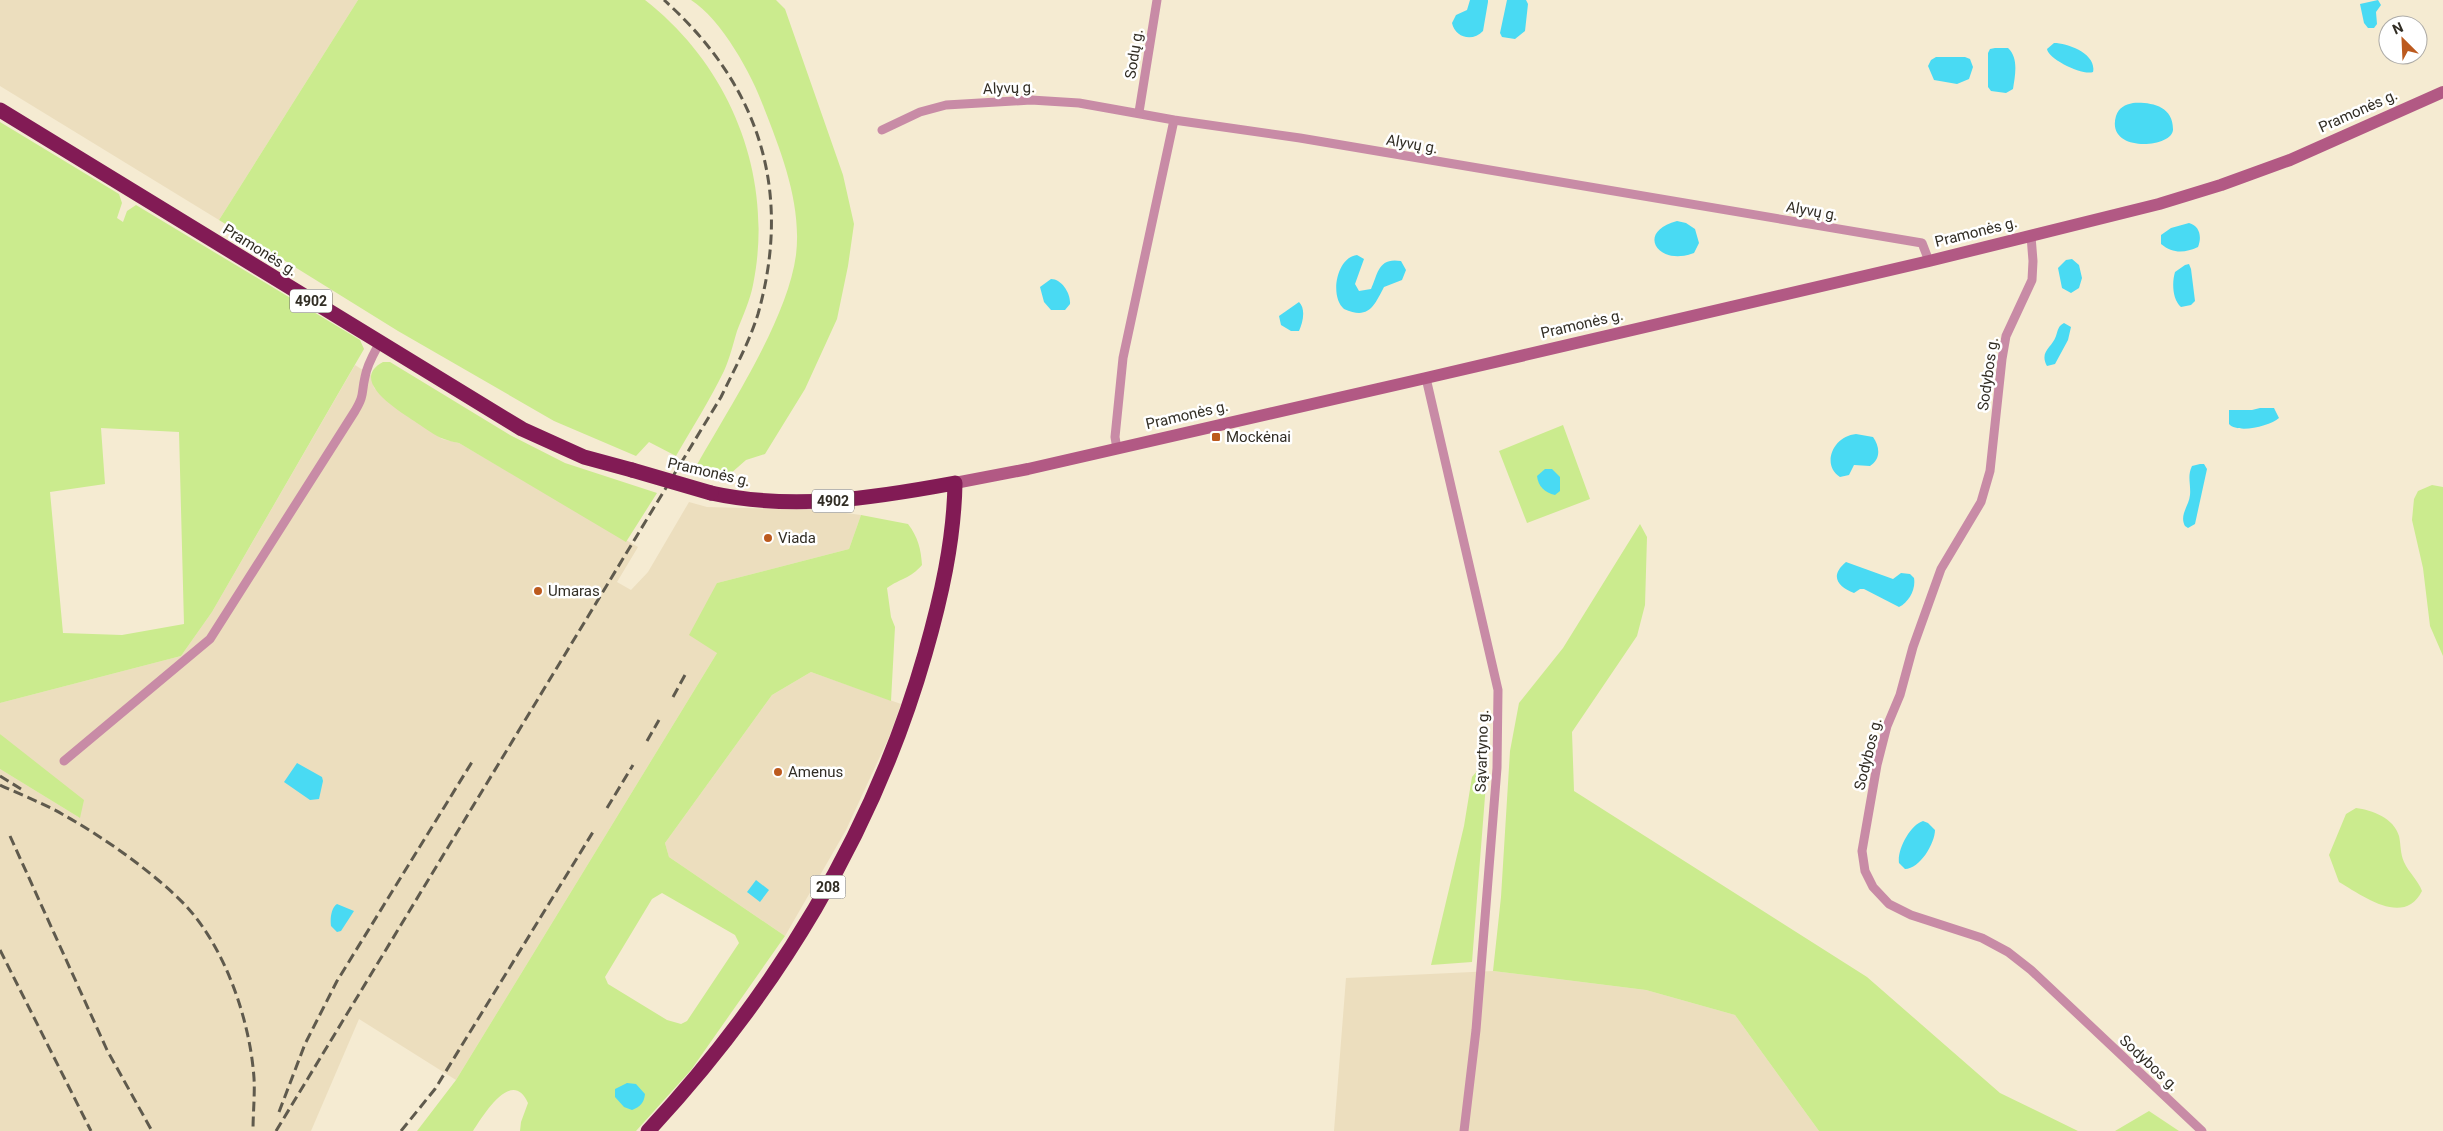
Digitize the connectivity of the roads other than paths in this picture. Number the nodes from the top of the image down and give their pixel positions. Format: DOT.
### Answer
graph roads {
  1 [pos="1157,0"];
  2 [pos="2443,92"];
  3 [pos="0,110"];
  4 [pos="1139,112"];
  5 [pos="1174,120"];
  6 [pos="882,130"];
  7 [pos="2031,236"];
  8 [pos="1929,261"];
  9 [pos="379,344"];
  10 [pos="1426,378"];
  11 [pos="1117,449"];
  12 [pos="955,483"];
  13 [pos="64,761"];
  14 [pos="648,1131"];
  15 [pos="1464,1131"];
  16 [pos="2202,1131"];
  1 -- 4 [label="street, Sodų g."];
  2 -- 7 [label="main road, Pramonės g. / 4902"];
  3 -- 9 [label="highway, Pramonės g. / 4902"];
  4 -- 5 [label="street, Alyvų g."];
  4 -- 6 [label="street, Alyvų g."];
  5 -- 8 [label="street, Alyvų g."];
  5 -- 11 [label="street"];
  7 -- 8 [label="main road, Pramonės g. / 4902"];
  7 -- 16 [label="street, Sodybos g."];
  8 -- 10 [label="main road, Pramonės g. / 4902"];
  9 -- 12 [label="highway, Pramonės g. / 4902, bridge"];
  9 -- 13 [label="street"];
  10 -- 11 [label="main road, Pramonės g. / 4902"];
  10 -- 15 [label="street, Sąvartyno g."];
  11 -- 12 [label="main road, Pramonės g. / 4902"];
  12 -- 14 [label="highway, 208"];
}
